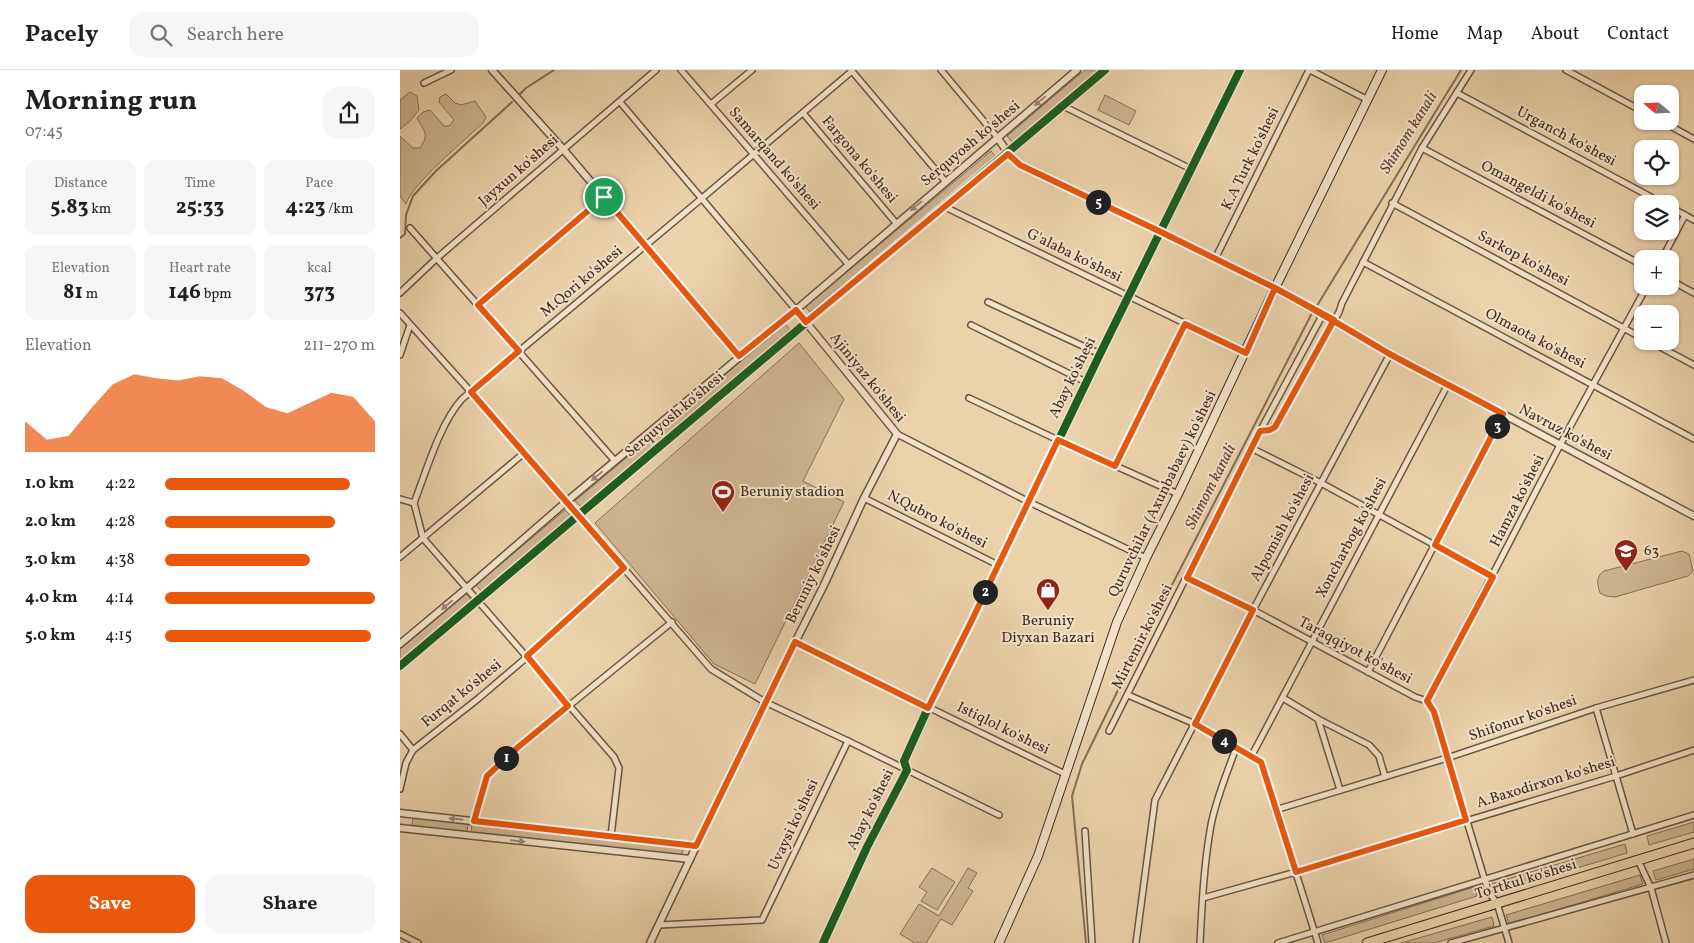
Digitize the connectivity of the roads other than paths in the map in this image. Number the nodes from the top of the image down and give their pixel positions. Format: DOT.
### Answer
graph roads {
  1 [pos="451,70"];
  2 [pos="492,70"];
  3 [pos="656,70"];
  4 [pos="681,70"];
  5 [pos="752,70"];
  6 [pos="941,70"];
  7 [pos="1077,70"];
  8 [pos="1106,70"];
  9 [pos="1240,70"];
  10 [pos="1309,70"];
  11 [pos="1382,70"];
  12 [pos="1471,70"];
  13 [pos="1566,70"];
  14 [pos="851,71"];
  15 [pos="424,83"];
  16 [pos="1457,92"];
  17 [pos="1368,100"];
  18 [pos="620,102"];
  19 [pos="711,104"];
  20 [pos="1063,106"];
  21 [pos="1634,107"];
  22 [pos="803,113"];
  23 [pos="1678,130"];
  24 [pos="997,137"];
  25 [pos="1694,139"];
  26 [pos="1422,148"];
  27 [pos="563,150"];
  28 [pos="754,154"];
  29 [pos="1008,154"];
  30 [pos="1191,169"];
  31 [pos="945,181"];
  32 [pos="1647,195"];
  33 [pos="604,197"];
  34 [pos="701,199"];
  35 [pos="1392,203"];
  36 [pos="945,207"];
  37 [pos="1679,212"];
  38 [pos="1685,215"];
  39 [pos="1694,220"];
  40 [pos="896,223"];
  41 [pos="410,228"];
  42 [pos="1161,232"];
  43 [pos="645,246"];
  44 [pos="1667,250"];
  45 [pos="437,258"];
  46 [pos="1215,259"];
  47 [pos="1634,261"];
  48 [pos="1363,262"];
  49 [pos="848,264"];
  50 [pos="1679,285"];
  51 [pos="1275,288"];
  52 [pos="400,293"];
  53 [pos="1694,293"];
  54 [pos="1642,295"];
  55 [pos="1128,296"];
  56 [pos="988,302"];
  57 [pos="478,305"];
  58 [pos="796,310"];
  59 [pos="400,313"];
  60 [pos="1322,314"];
  61 [pos="1334,320"];
  62 [pos="806,322"];
  63 [pos="1185,324"];
  64 [pos="971,325"];
  65 [pos="410,326"];
  66 [pos="1624,328"];
  67 [pos="1634,334"];
  68 [pos="1666,350"];
  69 [pos="519,351"];
  70 [pos="1246,353"];
  71 [pos="1100,354"];
  72 [pos="1390,354"];
  73 [pos="400,355"];
  74 [pos="739,356"];
  75 [pos="1694,365"];
  76 [pos="1086,382"];
  77 [pos="1448,384"];
  78 [pos="1593,384"];
  79 [pos="471,392"];
  80 [pos="969,398"];
  81 [pos="1503,414"];
  82 [pos="1260,431"];
  83 [pos="897,434"];
  84 [pos="1694,439"];
  85 [pos="1058,440"];
  86 [pos="1560,445"];
  87 [pos="1251,448"];
  88 [pos="524,453"];
  89 [pos="615,461"];
  90 [pos="1115,466"];
  91 [pos="1321,483"];
  92 [pos="1178,494"];
  93 [pos="864,498"];
  94 [pos="400,499"];
  95 [pos="566,502"];
  96 [pos="1029,502"];
  97 [pos="414,503"];
  98 [pos="1378,514"];
  99 [pos="578,516"];
  100 [pos="1694,516"];
  101 [pos="423,538"];
  102 [pos="1435,545"];
  103 [pos="400,557"];
  104 [pos="1146,558"];
  105 [pos="998,565"];
  106 [pos="624,568"];
  107 [pos="1493,577"];
  108 [pos="1187,578"];
  109 [pos="467,588"];
  110 [pos="479,601"];
  111 [pos="1253,610"];
  112 [pos="672,622"];
  113 [pos="795,642"];
  114 [pos="1312,642"];
  115 [pos="400,644"];
  116 [pos="527,656"];
  117 [pos="400,666"];
  118 [pos="1368,672"];
  119 [pos="1694,680"];
  120 [pos="1128,694"];
  121 [pos="1282,698"];
  122 [pos="1427,701"];
  123 [pos="766,702"];
  124 [pos="568,706"];
  125 [pos="928,708"];
  126 [pos="1596,708"];
  127 [pos="1318,719"];
  128 [pos="1195,724"];
  129 [pos="1109,731"];
  130 [pos="400,734"];
  131 [pos="848,741"];
  132 [pos="1236,748"];
  133 [pos="414,750"];
  134 [pos="1694,750"];
  135 [pos="1251,757"];
  136 [pos="1447,758"];
  137 [pos="907,770"];
  138 [pos="1065,774"];
  139 [pos="1385,776"];
  140 [pos="1616,776"];
  141 [pos="400,789"];
  142 [pos="1340,790"];
  143 [pos="1275,810"];
  144 [pos="400,813"];
  145 [pos="999,814"];
  146 [pos="1694,816"];
  147 [pos="1466,820"];
  148 [pos="474,821"];
  149 [pos="400,828"];
  150 [pos="1085,831"];
  151 [pos="1633,834"];
  152 [pos="612,836"];
  153 [pos="1694,843"];
  154 [pos="696,846"];
  155 [pos="690,858"];
  156 [pos="1638,860"];
  157 [pos="1296,872"];
  158 [pos="1694,875"];
  159 [pos="1485,881"];
  160 [pos="1651,888"];
  161 [pos="1203,898"];
  162 [pos="1497,903"];
  163 [pos="659,925"];
  164 [pos="1504,929"];
  165 [pos="1315,932"];
  166 [pos="400,934"];
  167 [pos="418,943"];
  168 [pos="650,943"];
  169 [pos="824,943"];
  170 [pos="999,943"];
  171 [pos="1092,943"];
  172 [pos="1136,943"];
  173 [pos="1200,943"];
  174 [pos="1278,943"];
  175 [pos="1318,943"];
  176 [pos="1367,943"];
  177 [pos="1451,943"];
  178 [pos="1509,943"];
  179 [pos="1666,943"];
  1 -- 15 [label="street"];
  2 -- 27 [label="street"];
  3 -- 18 [label="street, Jayxun ko'shesi"];
  4 -- 19 [label="street, Samarqand ko'shesi"];
  5 -- 19 [label="street"];
  6 -- 24 [label="street"];
  7 -- 24 [label="street, Serquyosh ko'shesi, one-way"];
  8 -- 20 [label="street, Serquyosh ko'shesi"];
  9 -- 30 [label="street, Abay ko'shesi"];
  10 -- 17 [label="street"];
  10 -- 46 [label="street, K.A Turk ko'shesi"];
  11 -- 17 [label="main road, Quruvchilar (Axunbabaev) ko'shesi"];
  12 -- 16 [label="street"];
  13 -- 21 [label="street"];
  14 -- 22 [label="street, M.Qori ko'shesi"];
  14 -- 31 [label="street"];
  16 -- 26 [label="street"];
  16 -- 32 [label="street, Urganch ko'shesi"];
  17 -- 51 [label="main road, Quruvchilar (Axunbabaev) ko'shesi"];
  18 -- 27 [label="street, Jayxun ko'shesi"];
  18 -- 34 [label="street, Ajiniyaz ko'shesi"];
  19 -- 28 [label="street, Samarqand ko'shesi"];
  20 -- 29 [label="street, Serquyosh ko'shesi"];
  20 -- 30 [label="street"];
  22 -- 28 [label="street, M.Qori ko'shesi"];
  22 -- 40 [label="street, Fargona ko'shesi"];
  23 -- 25 [label="street"];
  24 -- 29 [label="street"];
  24 -- 31 [label="street, Serquyosh ko'shesi"];
  26 -- 35 [label="street"];
  26 -- 47 [label="street, Omangeldi ko'shesi"];
  27 -- 33 [label="street"];
  27 -- 45 [label="street, Jayxun ko'shesi"];
  28 -- 34 [label="street, M.Qori ko'shesi"];
  28 -- 49 [label="street, Samarqand ko'shesi"];
  29 -- 36 [label="street, Serquyosh ko'shesi"];
  29 -- 42 [label="street"];
  30 -- 42 [label="street, Abay ko'shesi"];
  31 -- 40 [label="street, Serquyosh ko'shesi, one-way"];
  33 -- 43 [label="street"];
  33 -- 57 [label="street"];
  34 -- 43 [label="street, M.Qori ko'shesi"];
  34 -- 58 [label="street, Ajiniyaz ko'shesi"];
  35 -- 48 [label="street"];
  35 -- 66 [label="street, Sarkop ko'shesi"];
  36 -- 55 [label="street, G'alaba ko'shesi"];
  36 -- 62 [label="street, Serquyosh ko'shesi"];
  37 -- 38 [label="street"];
  38 -- 39 [label="street"];
  38 -- 44 [label="street"];
  40 -- 49 [label="street, Serquyosh ko'shesi"];
  41 -- 45 [label="street"];
  42 -- 46 [label="street"];
  42 -- 55 [label="street, Abay ko'shesi"];
  43 -- 69 [label="street, M.Qori ko'shesi"];
  43 -- 74 [label="street"];
  45 -- 52 [label="street, Jayxun ko'shesi"];
  45 -- 57 [label="street"];
  46 -- 51 [label="street"];
  48 -- 61 [label="street"];
  48 -- 78 [label="street, Olmaota ko'shesi"];
  49 -- 58 [label="street, Serquyosh ko'shesi"];
  50 -- 53 [label="street"];
  51 -- 60 [label="street, Navruz ko'shesi"];
  51 -- 70 [label="main road, Quruvchilar (Axunbabaev) ko'shesi"];
  54 -- 66 [label="street, Hamza ko'shesi"];
  55 -- 63 [label="street, G'alaba ko'shesi"];
  55 -- 71 [label="street, Abay ko'shesi"];
  56 -- 71 [label="street"];
  57 -- 69 [label="street"];
  58 -- 62 [label="street, Ajiniyaz ko'shesi"];
  58 -- 74 [label="street, Serquyosh ko'shesi"];
  59 -- 65 [label="street"];
  60 -- 61 [label="street, Navruz ko'shesi"];
  60 -- 82 [label="street, Mirtemir ko'shesi"];
  61 -- 72 [label="street, Navruz ko'shesi"];
  61 -- 82 [label="street"];
  62 -- 83 [label="street, Ajiniyaz ko'shesi"];
  62 -- 99 [label="street, Serquyosh ko'shesi"];
  63 -- 70 [label="street, G'alaba ko'shesi"];
  63 -- 90 [label="street"];
  64 -- 76 [label="street"];
  65 -- 73 [label="street"];
  65 -- 79 [label="street"];
  66 -- 67 [label="street, Sarkop ko'shesi"];
  66 -- 78 [label="street, Hamza ko'shesi"];
  68 -- 75 [label="street"];
  69 -- 79 [label="street, M.Qori ko'shesi"];
  69 -- 89 [label="street"];
  70 -- 92 [label="main road, Quruvchilar (Axunbabaev) ko'shesi"];
  71 -- 76 [label="street, Abay ko'shesi"];
  72 -- 77 [label="street, Navruz ko'shesi"];
  72 -- 91 [label="street, Alpomish ko'shesi"];
  74 -- 89 [label="street, Serquyosh ko'shesi"];
  76 -- 85 [label="street, Abay ko'shesi"];
  77 -- 81 [label="street, Navruz ko'shesi"];
  77 -- 98 [label="street, Xoncharbog ko'shesi"];
  78 -- 84 [label="street, Olmaota ko'shesi"];
  78 -- 86 [label="street, Hamza ko'shesi"];
  79 -- 88 [label="street"];
  79 -- 97 [label="street, M.Qori ko'shesi"];
  80 -- 85 [label="street"];
  81 -- 86 [label="street, Navruz ko'shesi"];
  81 -- 102 [label="street"];
  82 -- 87 [label="street, Mirtemir ko'shesi"];
  83 -- 93 [label="street, Beruniy ko'shesi"];
  83 -- 96 [label="street, Ajiniyaz ko'shesi"];
  85 -- 90 [label="street"];
  85 -- 96 [label="street, Abay ko'shesi"];
  86 -- 100 [label="street, Navruz ko'shesi"];
  86 -- 107 [label="street, Hamza ko'shesi"];
  87 -- 91 [label="street"];
  87 -- 108 [label="street, Mirtemir ko'shesi"];
  88 -- 95 [label="street"];
  88 -- 101 [label="street"];
  89 -- 95 [label="street, Serquyosh ko'shesi, one-way"];
  90 -- 92 [label="street"];
  91 -- 98 [label="street"];
  91 -- 111 [label="street, Alpomish ko'shesi"];
  92 -- 104 [label="main road, Quruvchilar (Axunbabaev) ko'shesi"];
  93 -- 105 [label="street, N.Qubro ko'shesi"];
  93 -- 113 [label="street, Beruniy ko'shesi"];
  94 -- 97 [label="street"];
  95 -- 99 [label="street"];
  95 -- 109 [label="street, Serquyosh ko'shesi"];
  96 -- 104 [label="street, Ajiniyaz ko'shesi"];
  96 -- 105 [label="street, Abay ko'shesi"];
  97 -- 101 [label="street"];
  98 -- 102 [label="street"];
  98 -- 114 [label="street, Xoncharbog ko'shesi"];
  99 -- 106 [label="street"];
  99 -- 110 [label="street, Serquyosh ko'shesi"];
  101 -- 103 [label="street"];
  101 -- 109 [label="street"];
  102 -- 107 [label="street"];
  102 -- 118 [label="street"];
  104 -- 138 [label="main road, Quruvchilar (Axunbabaev) ko'shesi"];
  105 -- 125 [label="street, Abay ko'shesi"];
  106 -- 112 [label="street"];
  106 -- 116 [label="street, Furqat ko'shesi"];
  107 -- 122 [label="street, Hamza ko'shesi"];
  108 -- 111 [label="street, Taraqqiyot ko'shesi"];
  108 -- 120 [label="street, Mirtemir ko'shesi"];
  109 -- 110 [label="street"];
  109 -- 115 [label="street, Serquyosh ko'shesi, one-way"];
  110 -- 116 [label="street"];
  110 -- 117 [label="street, Serquyosh ko'shesi"];
  111 -- 114 [label="street, Taraqqiyot ko'shesi"];
  111 -- 128 [label="street, Alpomish ko'shesi"];
  112 -- 123 [label="street"];
  112 -- 124 [label="street"];
  113 -- 123 [label="street, Beruniy ko'shesi"];
  113 -- 125 [label="street, Istiqlol ko'shesi"];
  114 -- 118 [label="street, Taraqqiyot ko'shesi"];
  114 -- 121 [label="street, Xoncharbog ko'shesi"];
  116 -- 124 [label="street"];
  116 -- 133 [label="street, Furqat ko'shesi"];
  118 -- 122 [label="street, Taraqqiyot ko'shesi"];
  119 -- 126 [label="street, Shifonur ko'shesi"];
  120 -- 128 [label="street"];
  120 -- 129 [label="street, Mirtemir ko'shesi"];
  121 -- 127 [label="street"];
  121 -- 135 [label="street, Xoncharbog ko'shesi"];
  122 -- 136 [label="street"];
  123 -- 131 [label="street"];
  123 -- 154 [label="street, Beruniy ko'shesi"];
  124 -- 148 [label="street"];
  124 -- 152 [label="street"];
  125 -- 137 [label="street, Abay ko'shesi"];
  125 -- 138 [label="street, Istiqlol ko'shesi"];
  126 -- 136 [label="street, Shifonur ko'shesi"];
  126 -- 140 [label="street"];
  127 -- 139 [label="street"];
  127 -- 142 [label="street"];
  128 -- 132 [label="street"];
  128 -- 172 [label="street, Alpomish ko'shesi"];
  130 -- 133 [label="street"];
  131 -- 137 [label="street"];
  131 -- 163 [label="street, Uvaysi ko'shesi"];
  132 -- 135 [label="street"];
  132 -- 161 [label="street"];
  133 -- 141 [label="street, Furqat ko'shesi"];
  134 -- 140 [label="street, A.Baxodirxon ko'shesi"];
  135 -- 143 [label="street"];
  136 -- 139 [label="street, Shifonur ko'shesi"];
  136 -- 147 [label="street"];
  137 -- 145 [label="street"];
  137 -- 169 [label="street, Abay ko'shesi"];
  138 -- 170 [label="main road, Quruvchilar (Axunbabaev) ko'shesi"];
  139 -- 142 [label="street, Shifonur ko'shesi"];
  140 -- 147 [label="street, A.Baxodirxon ko'shesi"];
  140 -- 151 [label="street"];
  142 -- 143 [label="street, Shifonur ko'shesi"];
  143 -- 157 [label="street"];
  148 -- 144 [label="street, one-way"];
  146 -- 151 [label="street"];
  147 -- 157 [label="street, A.Baxodirxon ko'shesi"];
  147 -- 159 [label="street"];
  148 -- 152 [label="street"];
  149 -- 155 [label="street, one-way"];
  150 -- 171 [label="street"];
  151 -- 159 [label="street"];
  152 -- 154 [label="street"];
  153 -- 156 [label="main road, To'rtkul ko'shesi"];
  154 -- 155 [label="street, Beruniy ko'shesi"];
  155 -- 163 [label="street, Beruniy ko'shesi"];
  156 -- 160 [label="street"];
  156 -- 162 [label="main road, To'rtkul ko'shesi"];
  157 -- 161 [label="street, A.Baxodirxon ko'shesi"];
  157 -- 165 [label="street"];
  158 -- 160 [label="street"];
  159 -- 162 [label="street"];
  159 -- 165 [label="street"];
  160 -- 164 [label="street"];
  160 -- 179 [label="street"];
  161 -- 173 [label="street"];
  162 -- 164 [label="street"];
  162 -- 176 [label="main road, To'rtkul ko'shesi"];
  163 -- 168 [label="street, Beruniy ko'shesi"];
  164 -- 177 [label="street"];
  164 -- 178 [label="street"];
  165 -- 174 [label="street"];
  165 -- 175 [label="street"];
  166 -- 167 [label="street"];
}
